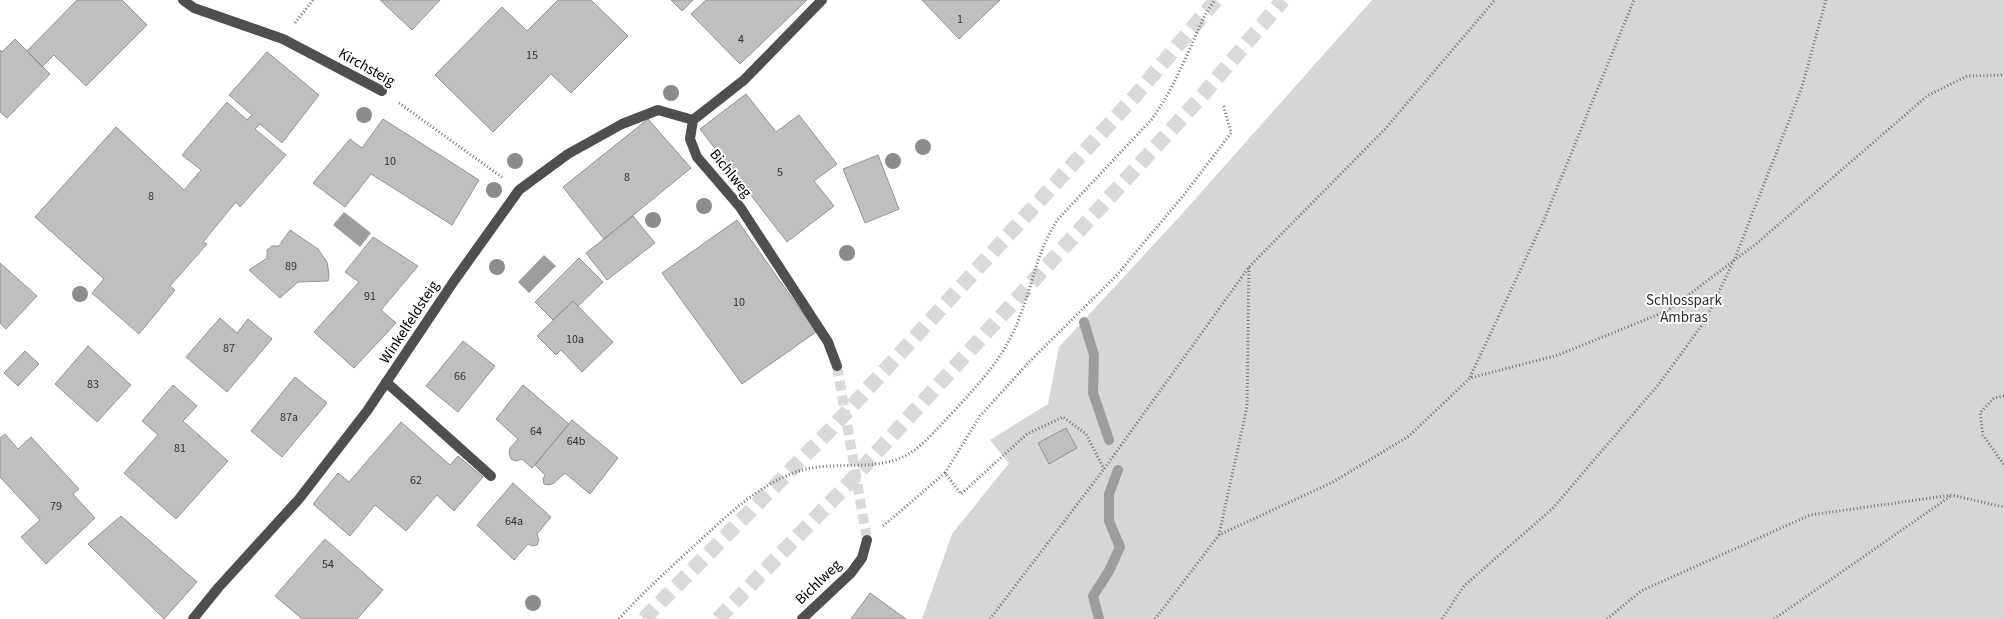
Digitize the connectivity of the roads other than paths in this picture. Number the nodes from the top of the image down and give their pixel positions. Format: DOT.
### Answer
graph roads {
  1 [pos="184,0"];
  2 [pos="822,0"];
  3 [pos="382,91"];
  4 [pos="693,120"];
  5 [pos="837,366"];
  6 [pos="386,382"];
  7 [pos="491,476"];
  8 [pos="867,540"];
  9 [pos="193,619"];
  10 [pos="802,619"];
  1 -- 3 [label="street, Kirchsteig"];
  2 -- 4 [label="street"];
  4 -- 5 [label="street, Bichlweg"];
  4 -- 6 [label="street, Winkelfeldsteig"];
  6 -- 7 [label="street"];
  6 -- 9 [label="street, Winkelfeldsteig"];
  8 -- 10 [label="street, Bichlweg"];
}
